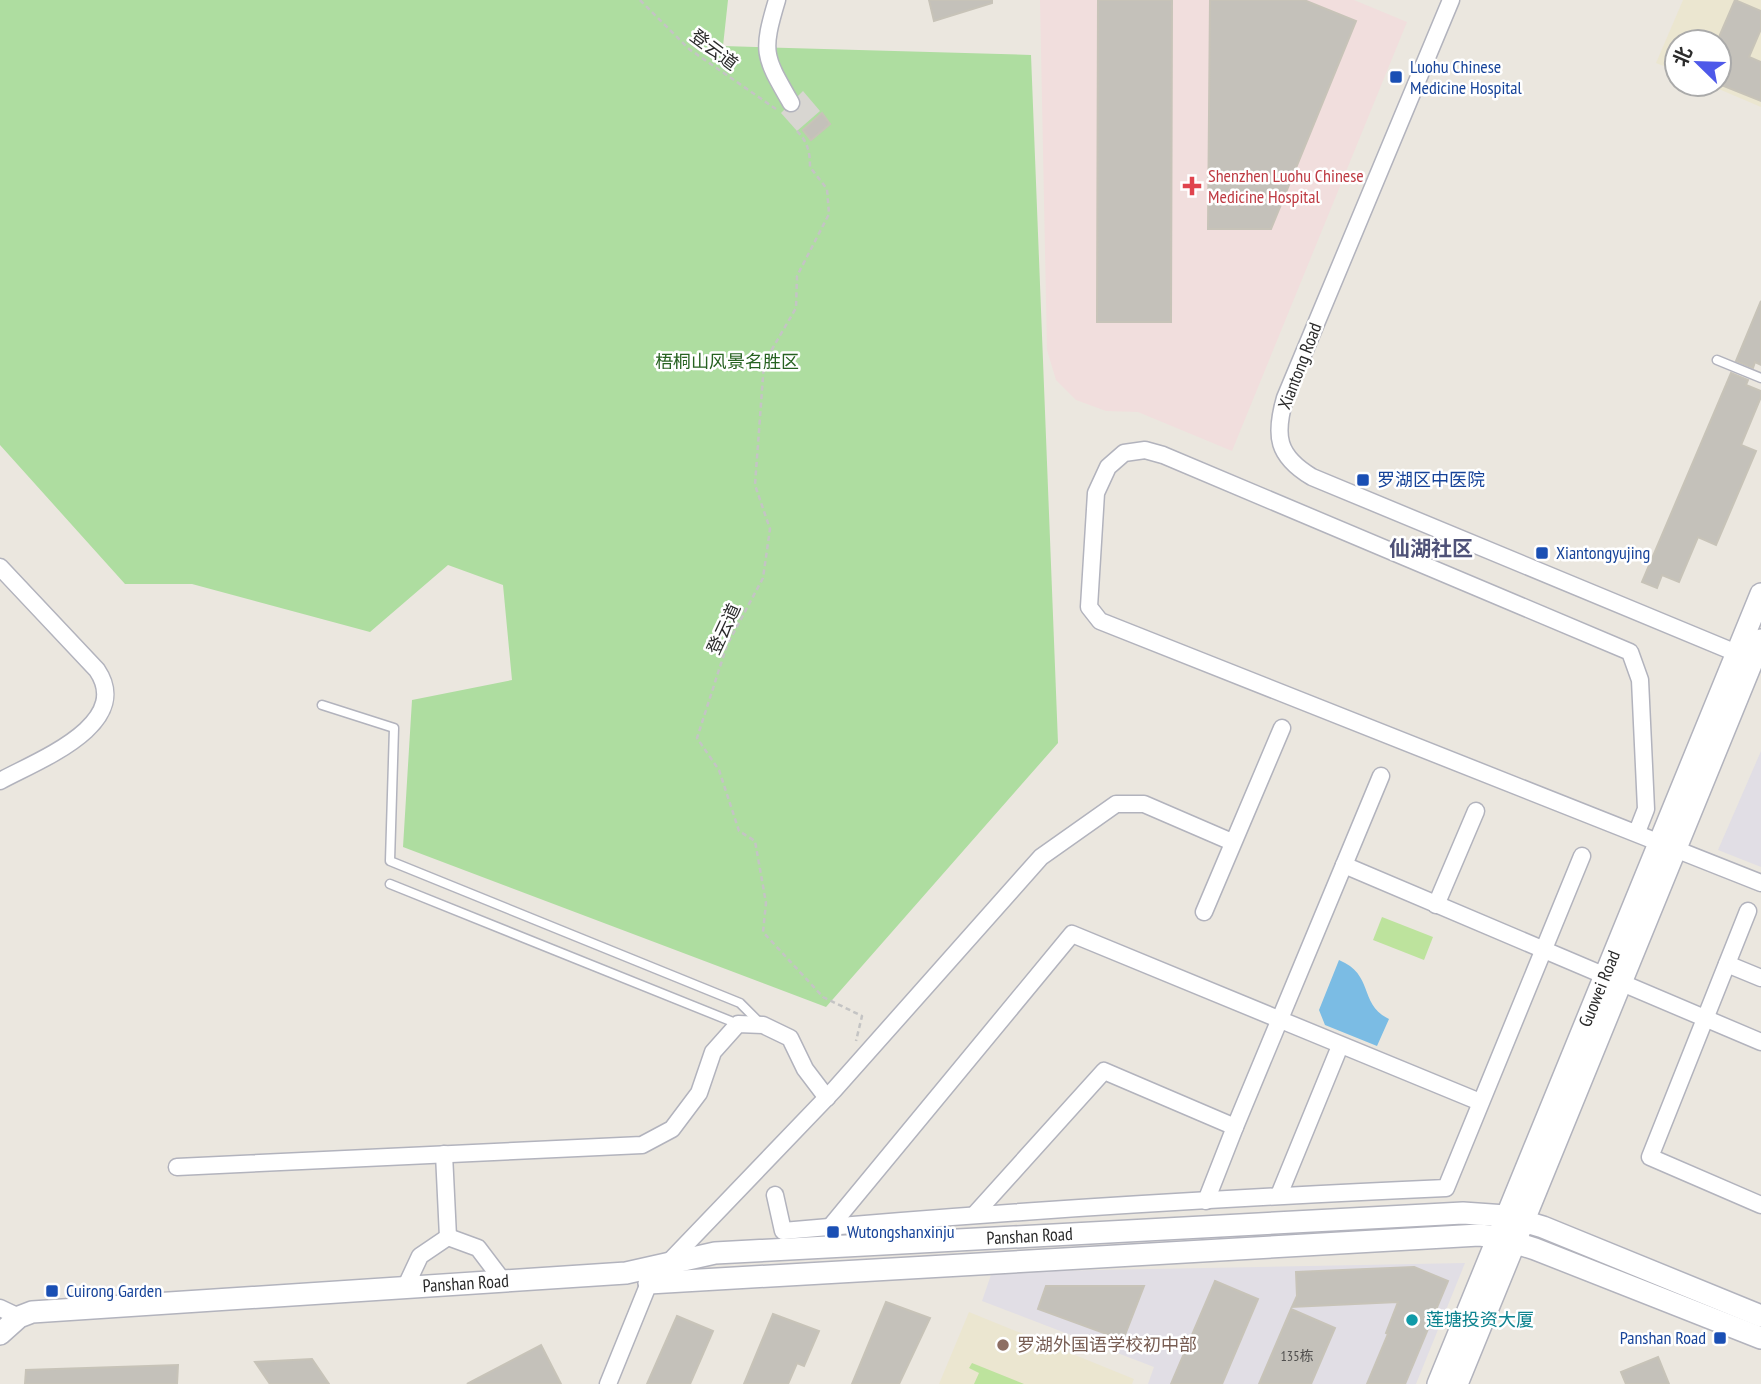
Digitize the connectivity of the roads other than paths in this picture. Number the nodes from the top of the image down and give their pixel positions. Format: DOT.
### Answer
graph roads {
  1 [pos="777,0"];
  2 [pos="1451,0"];
  3 [pos="786,108"];
  4 [pos="1717,360"];
  5 [pos="1761,378"];
  6 [pos="0,567"];
  7 [pos="1761,594"];
  8 [pos="1761,640"];
  9 [pos="1745,657"];
  10 [pos="322,705"];
  11 [pos="1282,728"];
  12 [pos="1381,776"];
  13 [pos="0,781"];
  14 [pos="1476,811"];
  15 [pos="1637,832"];
  16 [pos="1232,842"];
  17 [pos="1668,844"];
  18 [pos="1583,856"];
  19 [pos="1344,865"];
  20 [pos="1761,883"];
  21 [pos="390,884"];
  22 [pos="1436,905"];
  23 [pos="1748,911"];
  24 [pos="1204,912"];
  25 [pos="1544,950"];
  26 [pos="1727,964"];
  27 [pos="1761,978"];
  28 [pos="1613,979"];
  29 [pos="1705,1019"];
  30 [pos="1279,1020"];
  31 [pos="738,1024"];
  32 [pos="763,1025"];
  33 [pos="1761,1042"];
  34 [pos="1340,1046"];
  35 [pos="827,1098"];
  36 [pos="1480,1102"];
  37 [pos="1235,1127"];
  38 [pos="444,1154"];
  39 [pos="177,1167"];
  40 [pos="775,1195"];
  41 [pos="1279,1195"];
  42 [pos="1206,1201"];
  43 [pos="1761,1205"];
  44 [pos="975,1214"];
  45 [pos="1514,1219"];
  46 [pos="830,1227"];
  47 [pos="448,1237"];
  48 [pos="1506,1240"];
  49 [pos="668,1263"];
  50 [pos="503,1282"];
  51 [pos="649,1283"];
  52 [pos="405,1288"];
  53 [pos="17,1312"];
  54 [pos="1761,1316"];
  55 [pos="0,1334"];
  56 [pos="1761,1339"];
  57 [pos="608,1384"];
  58 [pos="1438,1384"];
  59 [pos="1457,1384"];
  1 -- 3 [label="street"];
  2 -- 9 [label="street, Xiantong Road"];
  4 -- 5 [label="lane"];
  6 -- 13 [label="street"];
  7 -- 9 [label="street, Guowei Road"];
  8 -- 9 [label="street, Guowei Road"];
  9 -- 17 [label="street, Guowei Road"];
  10 -- 32 [label="lane"];
  11 -- 16 [label="street"];
  12 -- 19 [label="street"];
  14 -- 22 [label="street"];
  15 -- 15 [label="street"];
  15 -- 17 [label="street"];
  16 -- 24 [label="street"];
  16 -- 35 [label="street"];
  17 -- 20 [label="street"];
  17 -- 28 [label="street, Guowei Road"];
  18 -- 25 [label="street"];
  19 -- 22 [label="street"];
  19 -- 30 [label="street"];
  21 -- 31 [label="lane"];
  22 -- 25 [label="street"];
  23 -- 26 [label="street"];
  25 -- 28 [label="street"];
  25 -- 36 [label="street"];
  26 -- 27 [label="street"];
  26 -- 29 [label="street"];
  28 -- 29 [label="street"];
  28 -- 45 [label="street, Guowei Road"];
  29 -- 33 [label="street"];
  29 -- 43 [label="street"];
  30 -- 34 [label="street"];
  30 -- 37 [label="street"];
  30 -- 46 [label="street"];
  31 -- 32 [label="street"];
  31 -- 38 [label="street"];
  32 -- 35 [label="street"];
  34 -- 36 [label="street"];
  34 -- 41 [label="street"];
  35 -- 49 [label="street"];
  36 -- 41 [label="street"];
  37 -- 42 [label="street"];
  37 -- 44 [label="street"];
  38 -- 39 [label="street"];
  38 -- 47 [label="street"];
  40 -- 46 [label="street"];
  41 -- 42 [label="street"];
  42 -- 44 [label="street"];
  44 -- 46 [label="street"];
  45 -- 48 [label="street, Guowei Road"];
  45 -- 49 [label="street, Panshan Road"];
  45 -- 54 [label="street, Panshan Road"];
  47 -- 50 [label="street"];
  47 -- 52 [label="street"];
  48 -- 51 [label="street, Panshan Road"];
  48 -- 56 [label="street, Panshan Road"];
  48 -- 58 [label="street, Guowei Road"];
  48 -- 59 [label="street, Guowei Road"];
  49 -- 50 [label="street, Panshan Road"];
  50 -- 52 [label="street, Panshan Road"];
  51 -- 57 [label="street"];
  52 -- 53 [label="street, Panshan Road"];
  53 -- 55 [label="street"];
}
